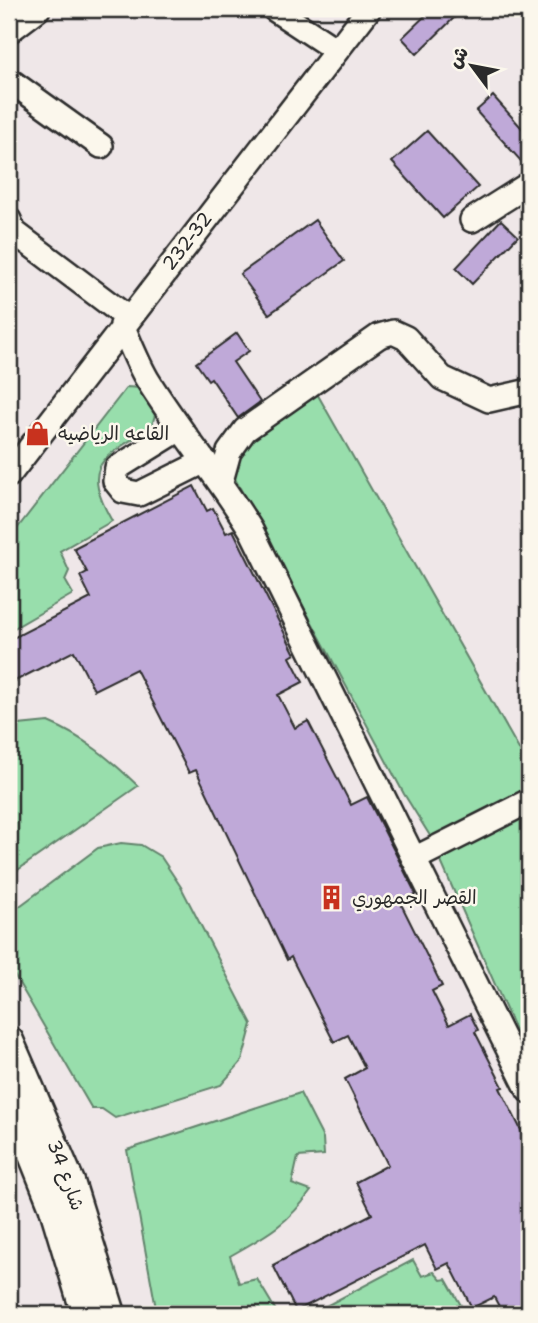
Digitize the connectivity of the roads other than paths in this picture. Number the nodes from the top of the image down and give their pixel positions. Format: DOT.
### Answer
graph roads {
  1 [pos="38,9"];
  2 [pos="274,9"];
  3 [pos="369,9"];
  4 [pos="9,31"];
  5 [pos="336,50"];
  6 [pos="9,80"];
  7 [pos="101,146"];
  8 [pos="529,184"];
  9 [pos="9,220"];
  10 [pos="472,220"];
  11 [pos="125,322"];
  12 [pos="529,391"];
  13 [pos="180,429"];
  14 [pos="205,461"];
  15 [pos="9,475"];
  16 [pos="220,481"];
  17 [pos="529,801"];
  18 [pos="414,859"];
  19 [pos="9,1041"];
  20 [pos="529,1091"];
  21 [pos="9,1095"];
  22 [pos="86,1314"];
  23 [pos="111,1314"];
  1 -- 4 [label="street"];
  2 -- 5 [label="street"];
  3 -- 5 [label="street, 232-32"];
  5 -- 11 [label="street, 232-32"];
  6 -- 7 [label="street"];
  8 -- 10 [label="street"];
  9 -- 11 [label="street"];
  11 -- 13 [label="street"];
  11 -- 15 [label="street, 232-32"];
  12 -- 16 [label="street"];
  13 -- 14 [label="street"];
  13 -- 14 [label="street"];
  14 -- 16 [label="street"];
  16 -- 18 [label="street"];
  17 -- 18 [label="street"];
  18 -- 20 [label="street"];
  19 -- 23 [label="main road, شارع 34"];
  21 -- 22 [label="main road, شارع 34"];
}
